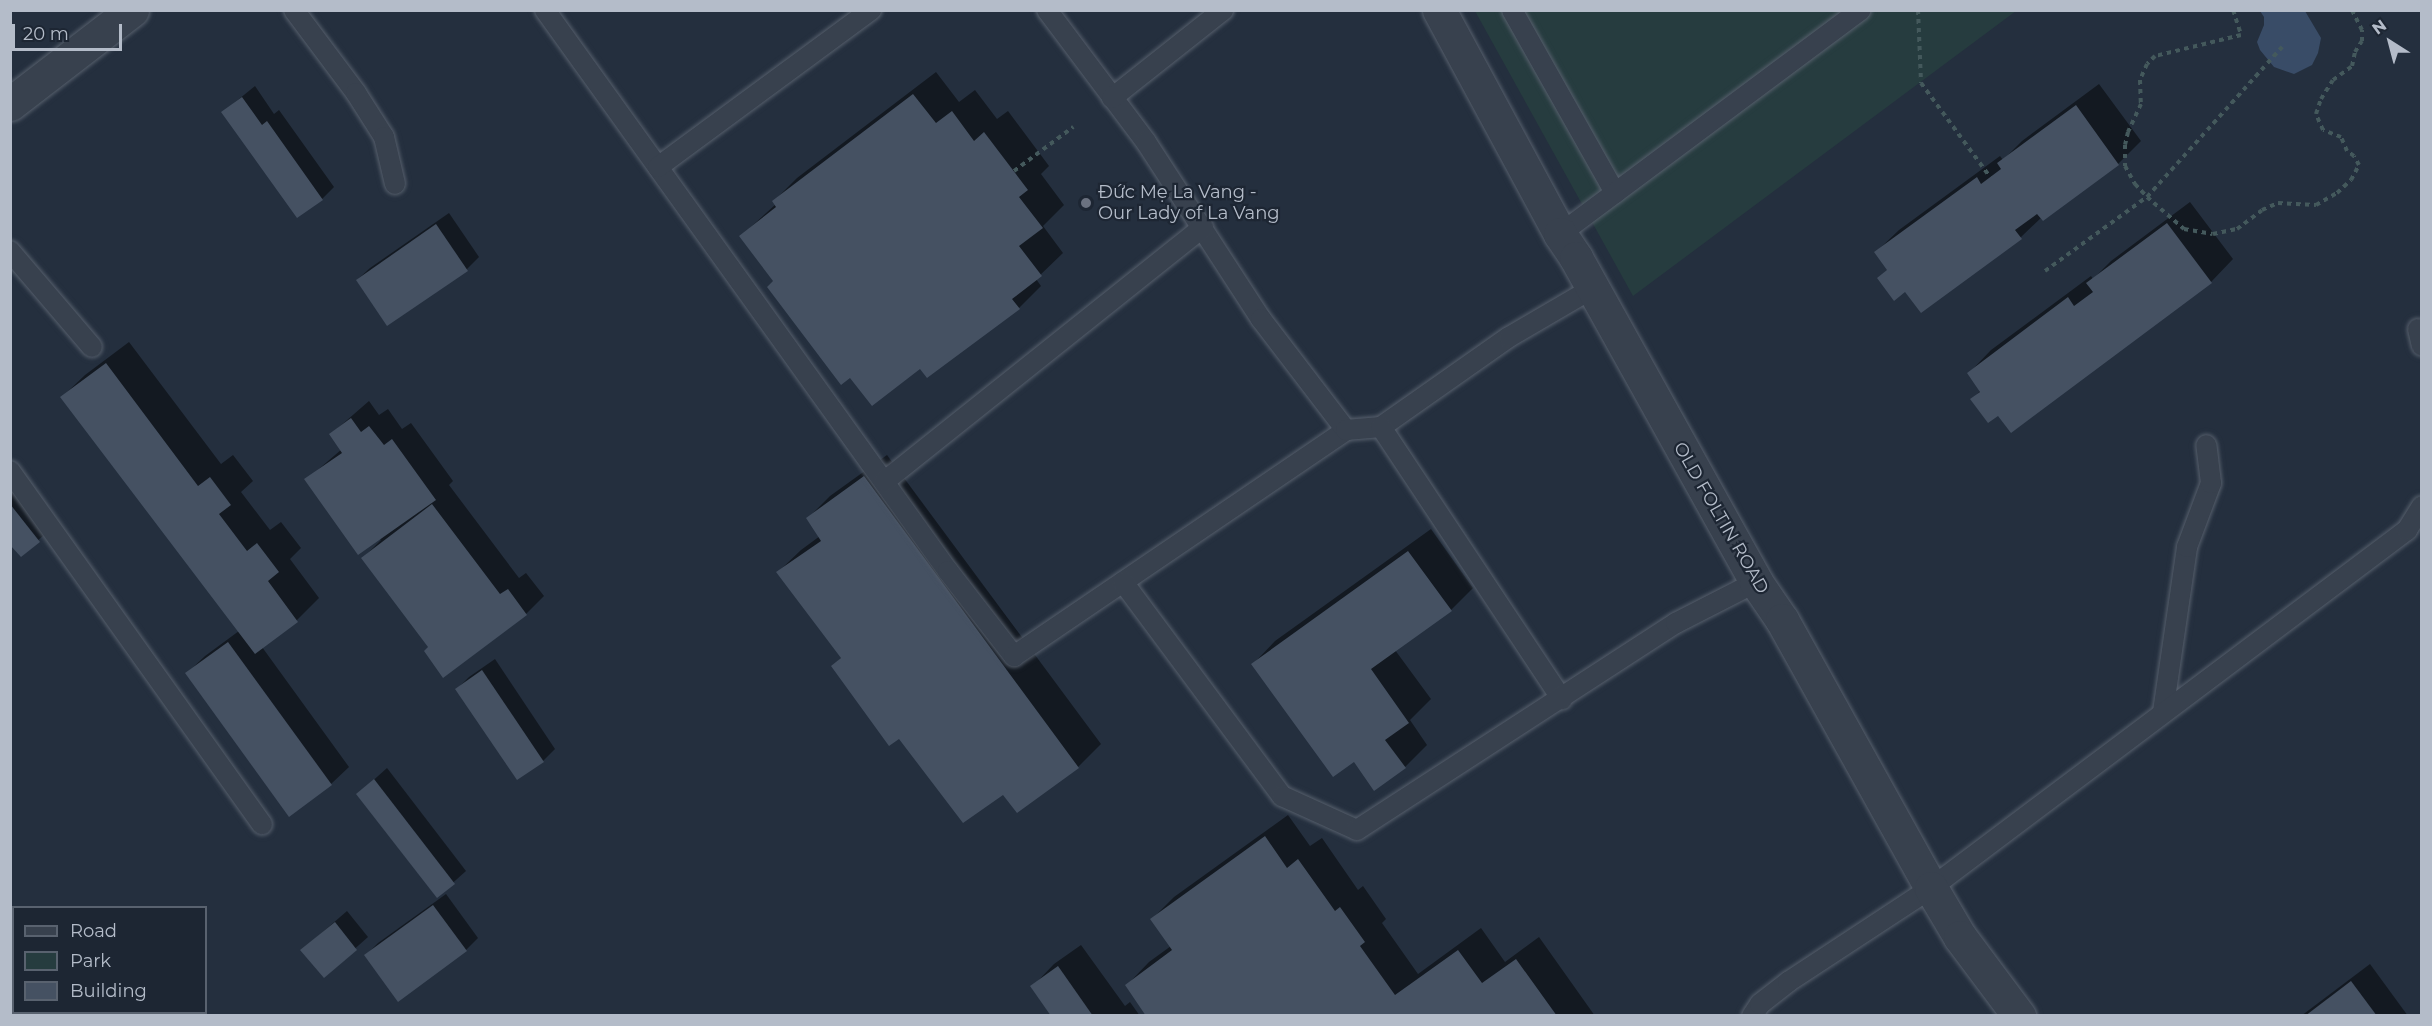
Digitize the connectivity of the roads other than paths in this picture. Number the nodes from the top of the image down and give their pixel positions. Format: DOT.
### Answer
graph roads {
  1 [pos="132,10"];
  2 [pos="294,10"];
  3 [pos="545,10"];
  4 [pos="871,10"];
  5 [pos="1047,10"];
  6 [pos="1223,10"];
  7 [pos="1439,10"];
  8 [pos="1512,10"];
  9 [pos="1861,10"];
  10 [pos="1112,98"];
  11 [pos="10,104"];
  12 [pos="658,167"];
  13 [pos="395,184"];
  14 [pos="1615,193"];
  15 [pos="1203,227"];
  16 [pos="1560,234"];
  17 [pos="10,251"];
  18 [pos="1593,288"];
  19 [pos="92,346"];
  20 [pos="1381,427"];
  21 [pos="1346,430"];
  22 [pos="2206,445"];
  23 [pos="10,471"];
  24 [pos="885,481"];
  25 [pos="2421,506"];
  26 [pos="1123,582"];
  27 [pos="1756,582"];
  28 [pos="1562,699"];
  29 [pos="2163,712"];
  30 [pos="262,824"];
  31 [pos="1931,888"];
  32 [pos="1752,1016"];
  33 [pos="2019,1016"];
  1 -- 11 [label="street"];
  2 -- 13 [label="lane"];
  3 -- 12 [label="lane"];
  4 -- 12 [label="lane"];
  5 -- 10 [label="lane"];
  6 -- 10 [label="lane"];
  7 -- 16 [label="street, OLD FOLTIN ROAD"];
  8 -- 14 [label="lane"];
  9 -- 14 [label="lane"];
  10 -- 15 [label="lane"];
  12 -- 24 [label="lane"];
  14 -- 16 [label="lane"];
  15 -- 21 [label="lane"];
  15 -- 24 [label="lane"];
  16 -- 18 [label="street, OLD FOLTIN ROAD"];
  17 -- 19 [label="lane"];
  18 -- 20 [label="lane"];
  18 -- 27 [label="street, OLD FOLTIN ROAD"];
  20 -- 21 [label="lane"];
  20 -- 28 [label="lane"];
  21 -- 26 [label="lane"];
  22 -- 29 [label="lane"];
  23 -- 30 [label="lane"];
  24 -- 26 [label="lane"];
  25 -- 29 [label="lane"];
  26 -- 28 [label="lane"];
  27 -- 28 [label="lane"];
  27 -- 31 [label="street, OLD FOLTIN ROAD"];
  29 -- 31 [label="lane"];
  31 -- 32 [label="lane"];
  31 -- 33 [label="street, OLD FOLTIN ROAD"];
}
